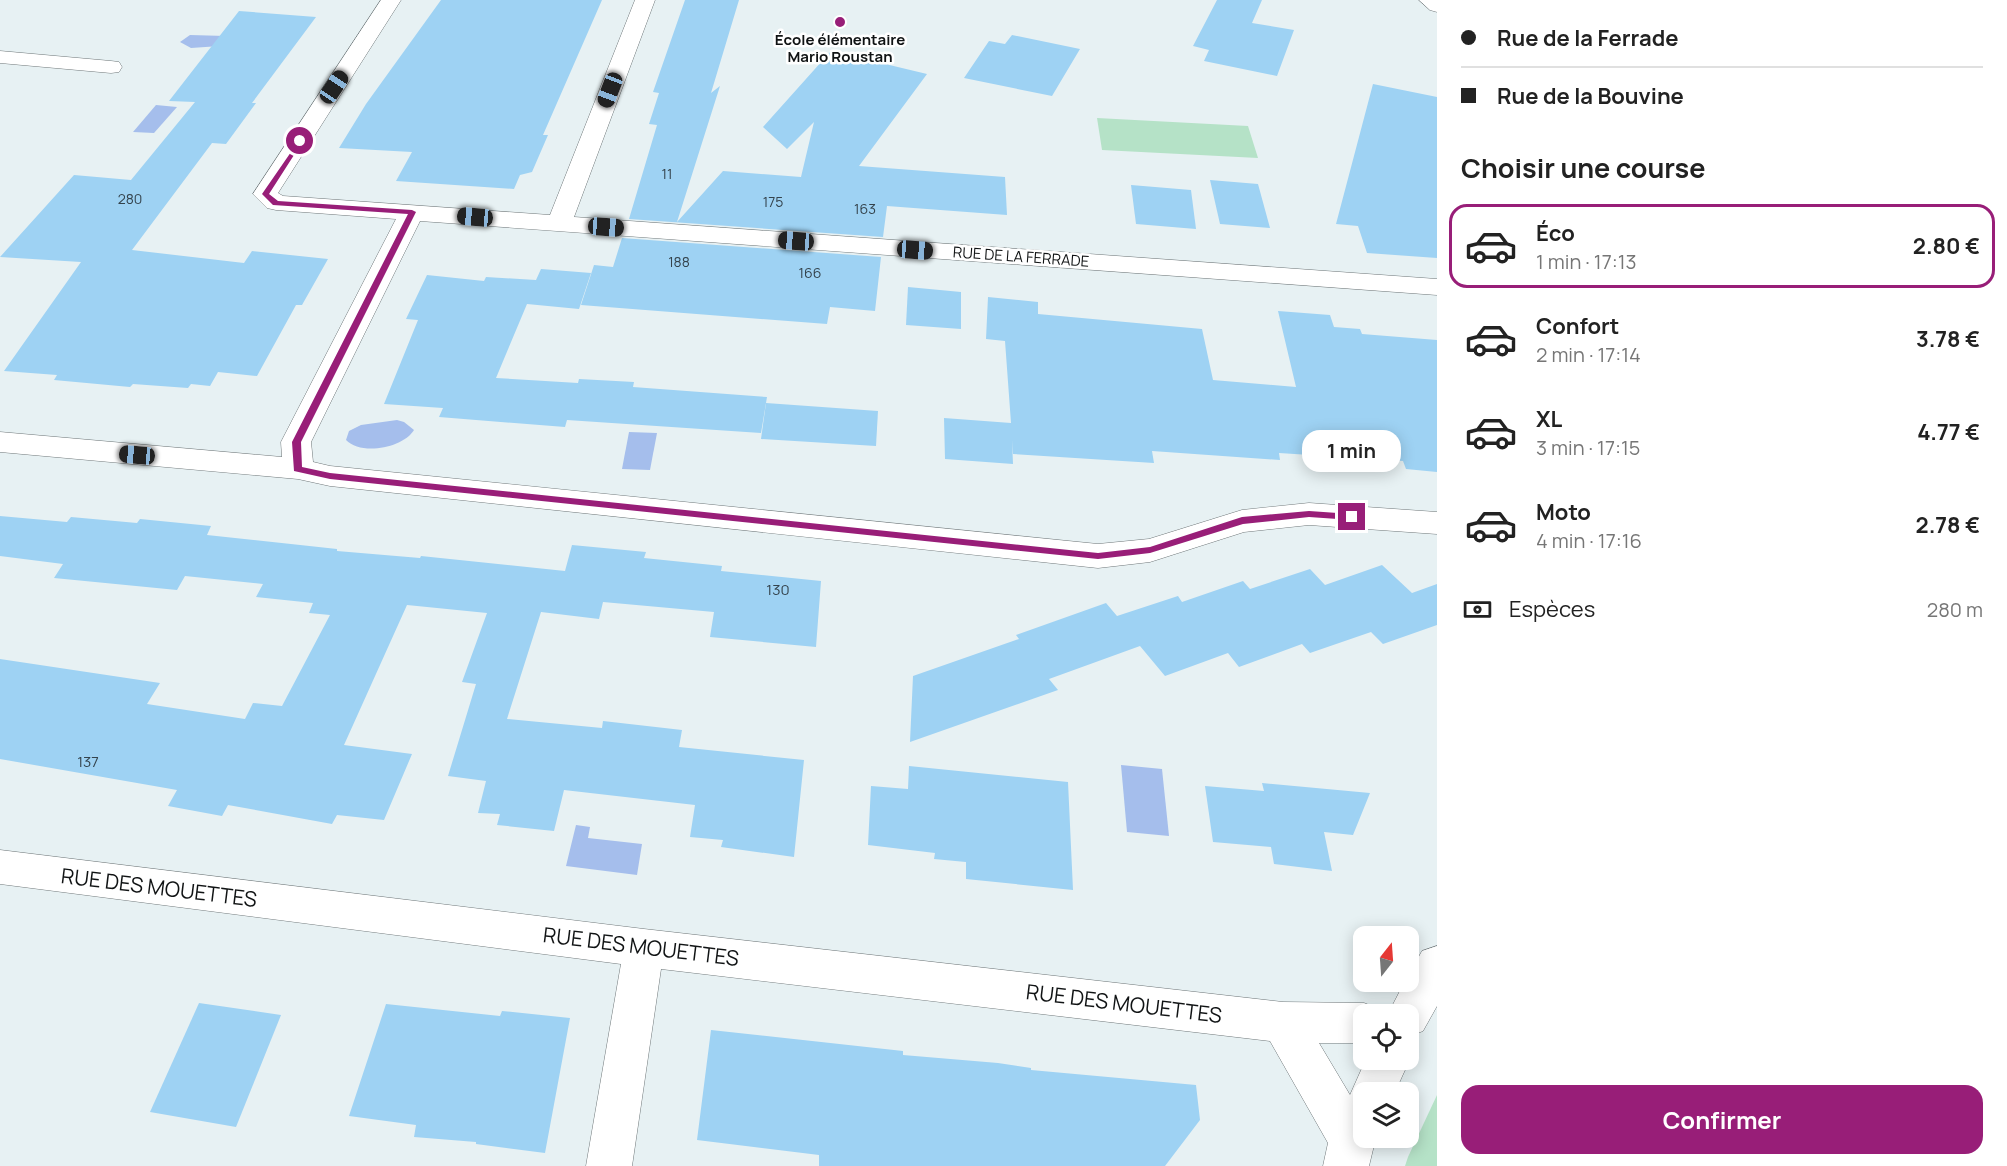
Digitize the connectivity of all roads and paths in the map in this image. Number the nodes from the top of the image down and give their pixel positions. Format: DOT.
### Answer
graph roads {
  1 [pos="391,0"];
  2 [pos="645,0"];
  3 [pos="1429,0"];
  4 [pos="1437,6"];
  5 [pos="0,57"];
  6 [pos="111,67"];
  7 [pos="412,212"];
  8 [pos="559,224"];
  9 [pos="1437,287"];
  10 [pos="0,442"];
  11 [pos="298,469"];
  12 [pos="1437,523"];
  13 [pos="0,867"];
  14 [pos="644,948"];
  15 [pos="1437,965"];
  16 [pos="1415,1004"];
  17 [pos="1283,1022"];
  18 [pos="1353,1023"];
  19 [pos="1353,1139"];
  20 [pos="609,1166"];
  1 -- 7 [label="street, RUE DE LA FERRADE"];
  2 -- 8 [label="street"];
  3 -- 4 [label="street"];
  5 -- 6 [label="street"];
  7 -- 8 [label="street, RUE DE LA FERRADE"];
  7 -- 11 [label="street"];
  8 -- 9 [label="street, RUE DE LA FERRADE"];
  10 -- 11 [label="street"];
  11 -- 12 [label="street"];
  13 -- 14 [label="street, RUE DES MOUETTES"];
  14 -- 17 [label="street, RUE DES MOUETTES"];
  14 -- 20 [label="street"];
  15 -- 16 [label="street"];
  17 -- 18 [label="street, RUE DES MOUETTES"];
  17 -- 19 [label="street"];
}
